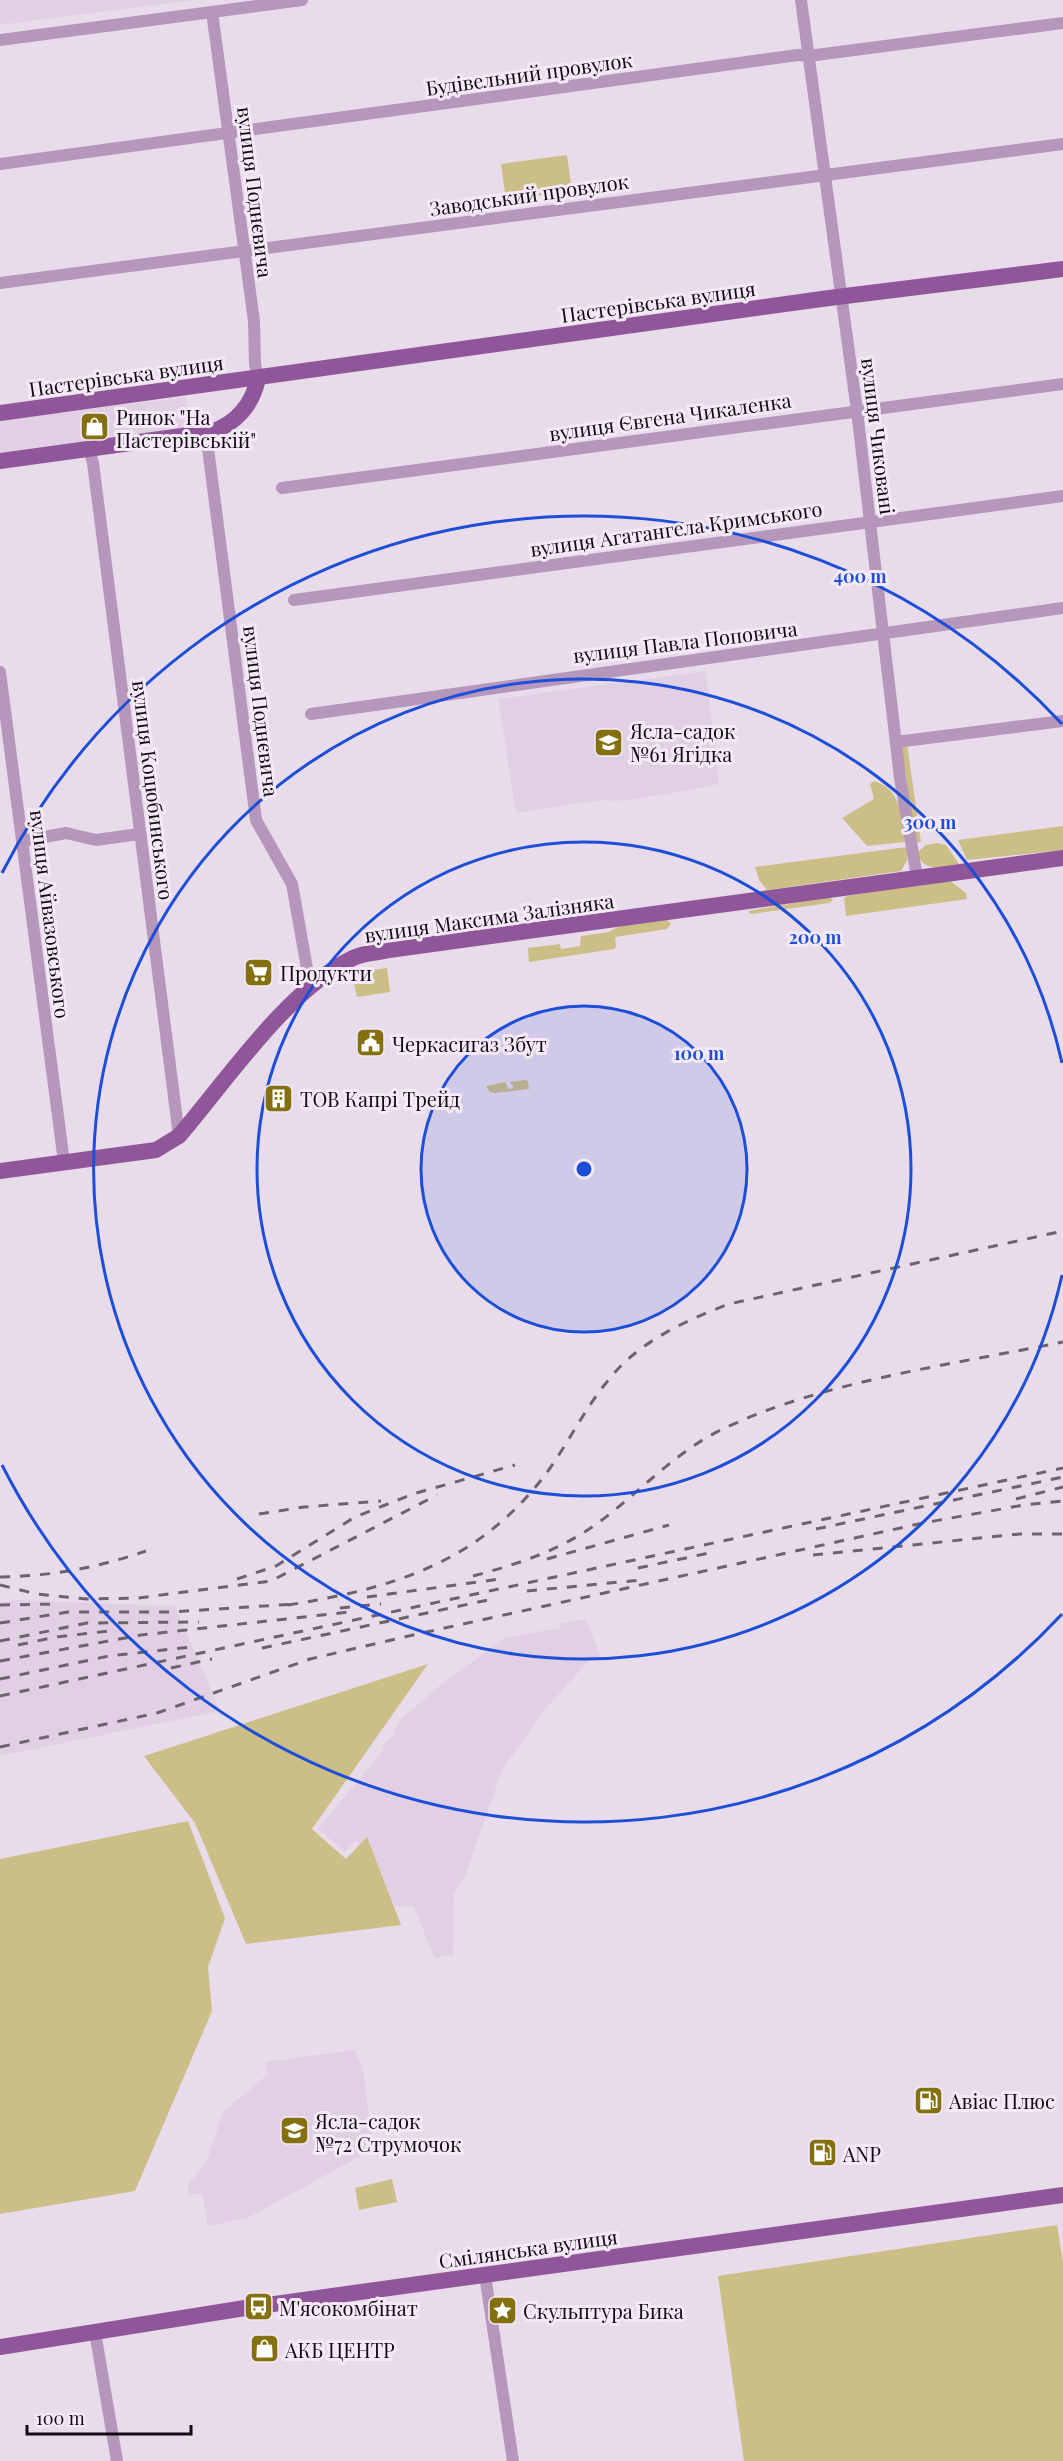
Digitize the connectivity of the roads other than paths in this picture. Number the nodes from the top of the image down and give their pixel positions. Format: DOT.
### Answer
graph roads {
  1 [pos="302,0"];
  2 [pos="801,0"];
  3 [pos="212,12"];
  4 [pos="1063,23"];
  5 [pos="0,40"];
  6 [pos="808,56"];
  7 [pos="229,133"];
  8 [pos="1063,144"];
  9 [pos="0,164"];
  10 [pos="826,174"];
  11 [pos="244,252"];
  12 [pos="1063,269"];
  13 [pos="0,284"];
  14 [pos="840,297"];
  15 [pos="258,378"];
  16 [pos="1063,384"];
  17 [pos="857,411"];
  18 [pos="0,413"];
  19 [pos="206,433"];
  20 [pos="89,450"];
  21 [pos="0,461"];
  22 [pos="282,488"];
  23 [pos="1063,496"];
  24 [pos="871,522"];
  25 [pos="294,600"];
  26 [pos="1063,608"];
  27 [pos="882,634"];
  28 [pos="0,672"];
  29 [pos="311,714"];
  30 [pos="1063,721"];
  31 [pos="896,742"];
  32 [pos="139,834"];
  33 [pos="22,841"];
  34 [pos="1063,858"];
  35 [pos="917,877"];
  36 [pos="310,985"];
  37 [pos="179,1136"];
  38 [pos="64,1162"];
  39 [pos="0,1171"];
  40 [pos="1063,2195"];
  41 [pos="485,2275"];
  42 [pos="95,2332"];
  43 [pos="0,2348"];
  44 [pos="117,2461"];
  45 [pos="513,2461"];
  1 -- 3 [label="street"];
  2 -- 6 [label="street, вулиця Чиковані"];
  3 -- 5 [label="street"];
  3 -- 7 [label="street, вулиця Поднєвича"];
  4 -- 6 [label="street, Будівельний провулок"];
  6 -- 7 [label="street, Будівельний провулок"];
  6 -- 10 [label="street, вулиця Чиковані"];
  7 -- 9 [label="street, Будівельний провулок"];
  7 -- 11 [label="street, вулиця Поднєвича"];
  8 -- 10 [label="street, Заводський провулок"];
  10 -- 11 [label="street, Заводський провулок"];
  10 -- 14 [label="street, вулиця Чиковані"];
  11 -- 13 [label="street, Заводський провулок"];
  11 -- 15 [label="street, вулиця Поднєвича"];
  12 -- 14 [label="main road, Пастерівська вулиця"];
  14 -- 15 [label="main road, Пастерівська вулиця"];
  14 -- 17 [label="street, вулиця Чиковані"];
  15 -- 18 [label="main road, Пастерівська вулиця"];
  15 -- 19 [label="main road"];
  16 -- 17 [label="street, вулиця Євгена Чикаленка"];
  17 -- 22 [label="street, вулиця Євгена Чикаленка"];
  17 -- 24 [label="street, вулиця Чиковані"];
  19 -- 20 [label="main road"];
  19 -- 36 [label="street, вулиця Поднєвича"];
  20 -- 21 [label="main road"];
  20 -- 32 [label="street, вулиця Коцюбинського"];
  23 -- 24 [label="street, вулиця Агатангела Кримського"];
  24 -- 25 [label="street, вулиця Агатангела Кримського"];
  24 -- 27 [label="street, вулиця Чиковані"];
  26 -- 27 [label="street, вулиця Павла Поповича"];
  27 -- 29 [label="street, вулиця Павла Поповича"];
  27 -- 31 [label="street, вулиця Чиковані"];
  28 -- 33 [label="street, вулиця Айвазовського"];
  30 -- 31 [label="street"];
  31 -- 35 [label="street, вулиця Чиковані"];
  32 -- 33 [label="street"];
  32 -- 37 [label="street, вулиця Коцюбинського"];
  33 -- 38 [label="street, вулиця Айвазовського"];
  34 -- 35 [label="main road, вулиця Максима Залізняка"];
  35 -- 36 [label="main road, вулиця Максима Залізняка"];
  36 -- 37 [label="main road, вулиця Максима Залізняка"];
  37 -- 38 [label="main road, вулиця Максима Залізняка"];
  38 -- 39 [label="main road, вулиця Максима Залізняка"];
  40 -- 41 [label="main road, Смілянська вулиця"];
  41 -- 42 [label="main road, Смілянська вулиця"];
  41 -- 45 [label="street"];
  42 -- 43 [label="main road, Смілянська вулиця"];
  42 -- 44 [label="street"];
}
